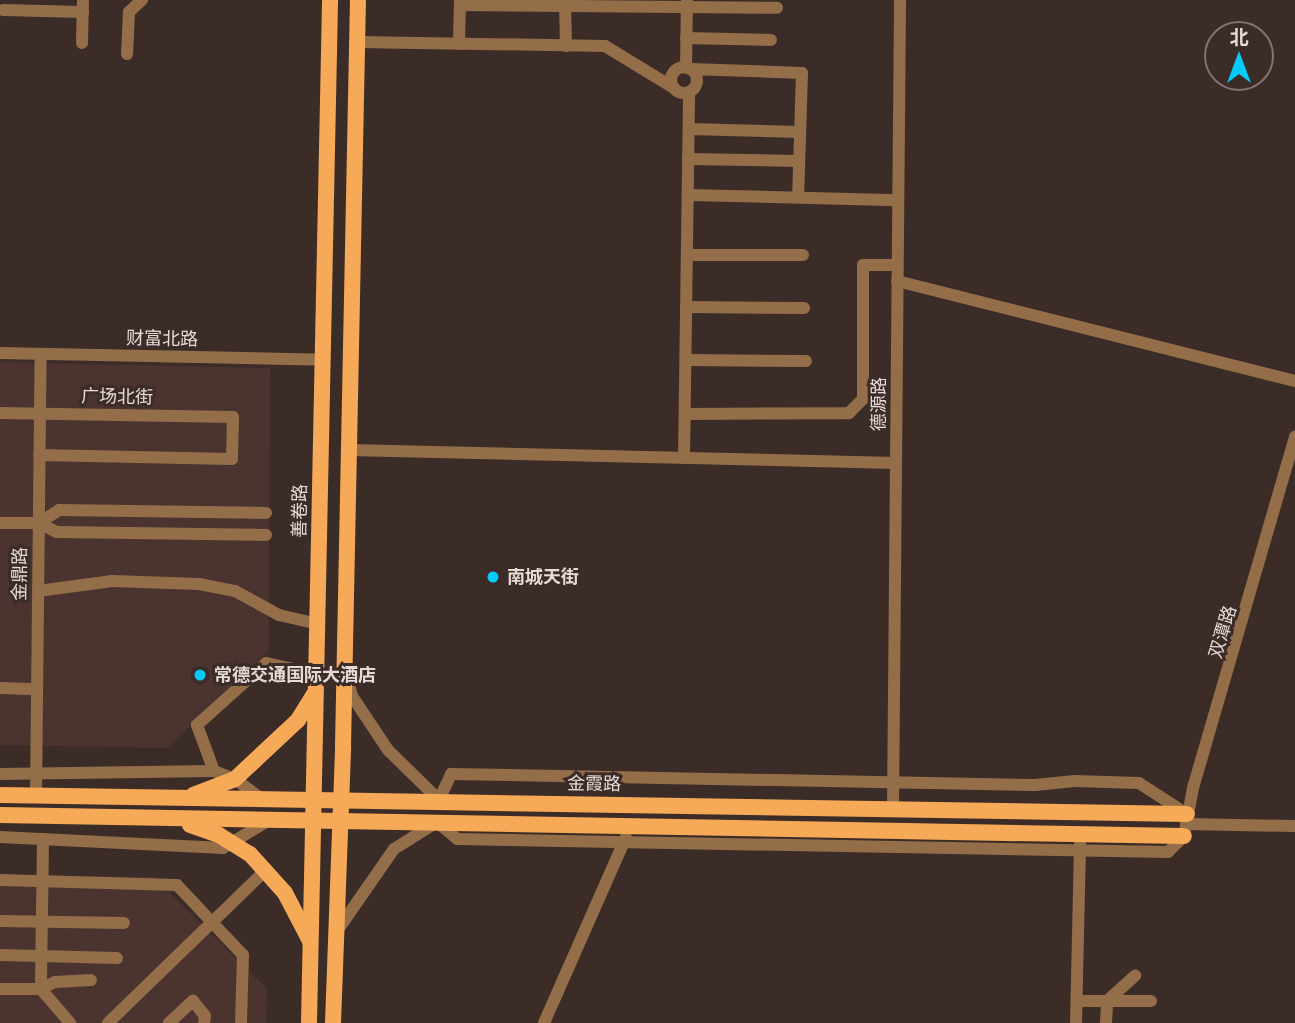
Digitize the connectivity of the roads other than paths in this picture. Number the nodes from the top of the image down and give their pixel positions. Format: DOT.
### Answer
graph roads {
  1 [pos="142,0"];
  2 [pos="330,0"];
  3 [pos="358,0"];
  4 [pos="900,0"];
  5 [pos="460,2"];
  6 [pos="565,3"];
  7 [pos="687,4"];
  8 [pos="83,6"];
  9 [pos="777,8"];
  10 [pos="3,10"];
  11 [pos="686,38"];
  12 [pos="771,40"];
  13 [pos="357,42"];
  14 [pos="82,43"];
  15 [pos="459,44"];
  16 [pos="566,46"];
  17 [pos="127,54"];
  18 [pos="688,68"];
  19 [pos="674,88"];
  20 [pos="689,92"];
  21 [pos="689,129"];
  22 [pos="800,132"];
  23 [pos="688,159"];
  24 [pos="800,161"];
  25 [pos="688,195"];
  26 [pos="799,197"];
  27 [pos="898,200"];
  28 [pos="687,255"];
  29 [pos="803,255"];
  30 [pos="897,265"];
  31 [pos="897,281"];
  32 [pos="686,307"];
  33 [pos="804,308"];
  34 [pos="0,353"];
  35 [pos="41,354"];
  36 [pos="323,360"];
  37 [pos="685,360"];
  38 [pos="806,361"];
  39 [pos="1295,381"];
  40 [pos="0,413"];
  41 [pos="40,414"];
  42 [pos="685,414"];
  43 [pos="1295,437"];
  44 [pos="349,450"];
  45 [pos="39,455"];
  46 [pos="684,458"];
  47 [pos="896,463"];
  48 [pos="266,513"];
  49 [pos="0,523"];
  50 [pos="38,523"];
  51 [pos="266,535"];
  52 [pos="38,591"];
  53 [pos="317,624"];
  54 [pos="345,666"];
  55 [pos="316,674"];
  56 [pos="0,688"];
  57 [pos="37,689"];
  58 [pos="316,691"];
  59 [pos="214,771"];
  60 [pos="0,774"];
  61 [pos="36,775"];
  62 [pos="235,779"];
  63 [pos="579,779"];
  64 [pos="893,783"];
  65 [pos="0,795"];
  66 [pos="36,796"];
  67 [pos="182,799"];
  68 [pos="314,799"];
  69 [pos="341,799"];
  70 [pos="263,800"];
  71 [pos="439,800"];
  72 [pos="578,803"];
  73 [pos="893,808"];
  74 [pos="0,815"];
  75 [pos="174,820"];
  76 [pos="313,821"];
  77 [pos="266,822"];
  78 [pos="338,822"];
  79 [pos="437,822"];
  80 [pos="1186,825"];
  81 [pos="1295,826"];
  82 [pos="630,827"];
  83 [pos="578,832"];
  84 [pos="768,836"];
  85 [pos="0,838"];
  86 [pos="43,839"];
  87 [pos="623,842"];
  88 [pos="1079,842"];
  89 [pos="233,844"];
  90 [pos="265,871"];
  91 [pos="0,880"];
  92 [pos="43,880"];
  93 [pos="0,921"];
  94 [pos="42,922"];
  95 [pos="124,923"];
  96 [pos="209,923"];
  97 [pos="334,936"];
  98 [pos="311,941"];
  99 [pos="0,955"];
  100 [pos="42,956"];
  101 [pos="117,958"];
  102 [pos="1135,976"];
  103 [pos="91,980"];
  104 [pos="0,989"];
  105 [pos="41,989"];
  106 [pos="1077,1001"];
  107 [pos="1107,1001"];
  108 [pos="1151,1001"];
  109 [pos="70,1023"];
  110 [pos="108,1023"];
  111 [pos="170,1023"];
  112 [pos="204,1023"];
  113 [pos="242,1023"];
  114 [pos="309,1023"];
  115 [pos="332,1023"];
  116 [pos="544,1023"];
  117 [pos="1076,1023"];
  118 [pos="1106,1023"];
  1 -- 17 [label="street"];
  2 -- 36 [label="main road, 善卷路"];
  3 -- 13 [label="main road"];
  4 -- 27 [label="street, 德源路"];
  5 -- 6 [label="street"];
  5 -- 15 [label="street"];
  6 -- 7 [label="street"];
  6 -- 16 [label="street"];
  7 -- 9 [label="street"];
  7 -- 11 [label="street"];
  8 -- 10 [label="street"];
  8 -- 14 [label="street"];
  11 -- 12 [label="street"];
  11 -- 18 [label="street"];
  13 -- 15 [label="street"];
  13 -- 44 [label="main road"];
  15 -- 16 [label="street"];
  16 -- 19 [label="street"];
  18 -- 19 [label="street"];
  18 -- 20 [label="street"];
  18 -- 22 [label="street"];
  19 -- 20 [label="street"];
  20 -- 21 [label="street"];
  21 -- 22 [label="street"];
  21 -- 23 [label="street"];
  22 -- 24 [label="street"];
  23 -- 24 [label="street"];
  23 -- 25 [label="street"];
  24 -- 26 [label="street"];
  25 -- 26 [label="street"];
  25 -- 28 [label="street"];
  26 -- 27 [label="street"];
  27 -- 30 [label="street, 德源路"];
  28 -- 29 [label="street"];
  28 -- 32 [label="street"];
  30 -- 31 [label="street, 德源路"];
  30 -- 42 [label="street"];
  31 -- 39 [label="street"];
  31 -- 47 [label="street, 德源路"];
  32 -- 33 [label="street"];
  32 -- 37 [label="street"];
  34 -- 35 [label="street, 财富北路"];
  35 -- 36 [label="street, 财富北路"];
  35 -- 41 [label="street, 金鼎路"];
  36 -- 53 [label="main road, 善卷路"];
  37 -- 38 [label="street"];
  37 -- 42 [label="street"];
  40 -- 41 [label="street, 广场北街"];
  41 -- 45 [label="street, 金鼎路"];
  41 -- 45 [label="street, 广场北街"];
  42 -- 46 [label="street"];
  43 -- 80 [label="street, 双潭路"];
  44 -- 46 [label="street"];
  44 -- 54 [label="main road"];
  45 -- 50 [label="street, 金鼎路"];
  46 -- 47 [label="street"];
  47 -- 64 [label="street, 德源路"];
  48 -- 50 [label="street"];
  49 -- 50 [label="street"];
  50 -- 51 [label="street"];
  50 -- 52 [label="street, 金鼎路"];
  52 -- 53 [label="street"];
  52 -- 57 [label="street, 金鼎路"];
  53 -- 55 [label="main road, 善卷路"];
  54 -- 69 [label="main road"];
  54 -- 71 [label="street"];
  55 -- 58 [label="main road, 善卷路"];
  55 -- 59 [label="street"];
  56 -- 57 [label="street"];
  57 -- 61 [label="street, 金鼎路"];
  58 -- 62 [label="main road"];
  58 -- 68 [label="main road, 善卷路"];
  59 -- 61 [label="street"];
  59 -- 62 [label="street"];
  60 -- 61 [label="street"];
  61 -- 66 [label="street, 金鼎路"];
  62 -- 67 [label="main road"];
  62 -- 70 [label="street"];
  63 -- 64 [label="street"];
  63 -- 71 [label="street"];
  63 -- 72 [label="street"];
  64 -- 73 [label="street, 德源路"];
  64 -- 80 [label="street"];
  65 -- 66 [label="main road, 金霞路"];
  66 -- 67 [label="main road, 金霞路"];
  67 -- 70 [label="main road, 金霞路"];
  68 -- 69 [label="main road, 金霞路"];
  68 -- 70 [label="main road, 金霞路"];
  68 -- 76 [label="main road, 善卷路"];
  69 -- 71 [label="main road, 金霞路"];
  69 -- 78 [label="main road"];
  71 -- 72 [label="main road, 金霞路"];
  72 -- 73 [label="main road, 金霞路"];
  73 -- 80 [label="main road, 金霞路"];
  74 -- 75 [label="main road"];
  75 -- 77 [label="main road"];
  75 -- 89 [label="main road"];
  76 -- 77 [label="main road"];
  76 -- 78 [label="main road"];
  76 -- 98 [label="main road, 善卷路"];
  77 -- 89 [label="street"];
  78 -- 79 [label="main road"];
  78 -- 97 [label="main road"];
  79 -- 83 [label="main road"];
  79 -- 97 [label="street"];
  80 -- 81 [label="street"];
  80 -- 88 [label="main road"];
  82 -- 83 [label="main road"];
  82 -- 84 [label="main road"];
  82 -- 87 [label="street"];
  83 -- 87 [label="street"];
  84 -- 87 [label="street"];
  84 -- 88 [label="main road"];
  85 -- 86 [label="street"];
  86 -- 89 [label="street"];
  86 -- 92 [label="street"];
  87 -- 116 [label="street"];
  88 -- 106 [label="street"];
  89 -- 90 [label="main road"];
  90 -- 96 [label="street"];
  90 -- 98 [label="main road"];
  91 -- 92 [label="street"];
  92 -- 94 [label="street"];
  92 -- 96 [label="street"];
  93 -- 94 [label="street"];
  94 -- 95 [label="street"];
  94 -- 100 [label="street"];
  96 -- 110 [label="street"];
  96 -- 113 [label="street"];
  97 -- 115 [label="main road"];
  98 -- 114 [label="main road, 善卷路"];
  99 -- 100 [label="street"];
  100 -- 101 [label="street"];
  100 -- 105 [label="street"];
  102 -- 107 [label="street"];
  103 -- 105 [label="street"];
  104 -- 105 [label="street"];
  105 -- 109 [label="street"];
  106 -- 107 [label="street"];
  106 -- 117 [label="street"];
  107 -- 108 [label="street"];
  107 -- 118 [label="street"];
  111 -- 112 [label="street"];
}
